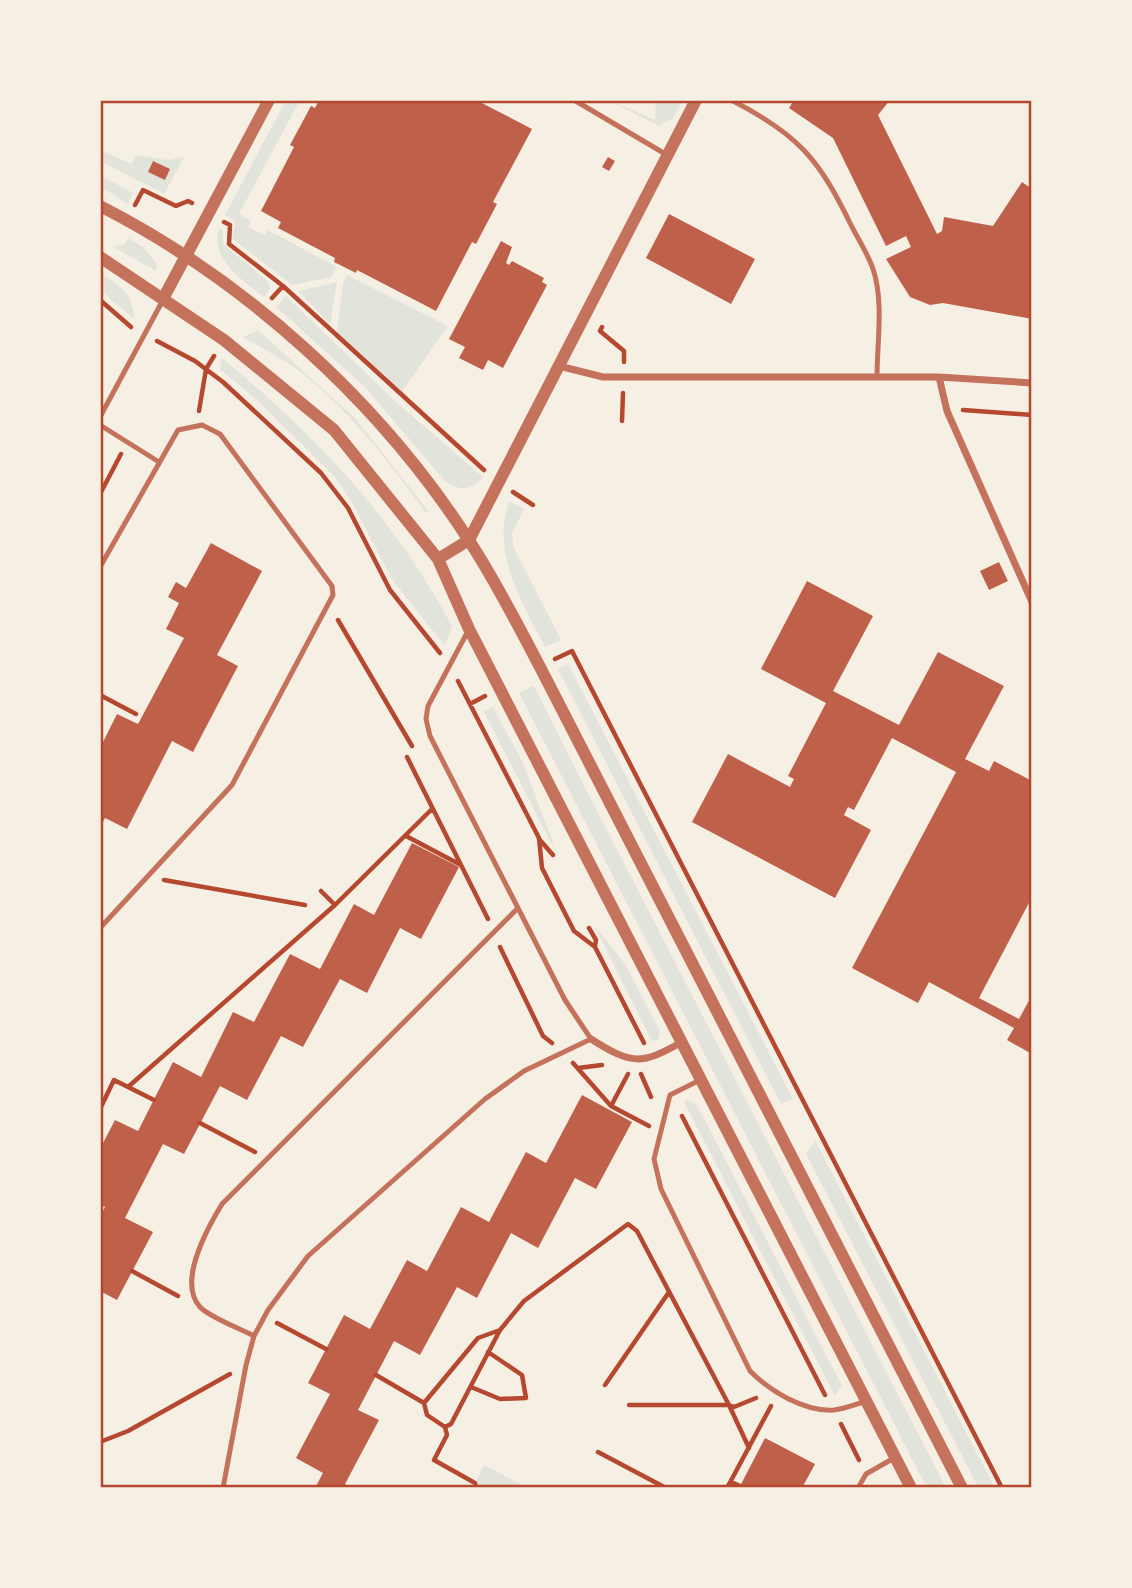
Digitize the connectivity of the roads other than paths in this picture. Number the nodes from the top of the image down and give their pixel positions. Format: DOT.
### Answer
graph roads {
  1 [pos="269,100"];
  2 [pos="574,100"];
  3 [pos="696,100"];
  4 [pos="732,100"];
  5 [pos="751,100"];
  6 [pos="747,107"];
  7 [pos="667,156"];
  8 [pos="100,206"];
  9 [pos="185,256"];
  10 [pos="100,257"];
  11 [pos="164,298"];
  12 [pos="559,366"];
  13 [pos="877,377"];
  14 [pos="939,377"];
  15 [pos="1032,383"];
  16 [pos="100,417"];
  17 [pos="100,425"];
  18 [pos="159,463"];
  19 [pos="469,540"];
  20 [pos="438,559"];
  21 [pos="100,566"];
  22 [pos="1032,602"];
  23 [pos="469,629"];
  24 [pos="518,908"];
  25 [pos="100,928"];
  26 [pos="591,1039"];
  27 [pos="682,1042"];
  28 [pos="701,1079"];
  29 [pos="254,1336"];
  30 [pos="867,1401"];
  31 [pos="895,1457"];
  32 [pos="223,1488"];
  33 [pos="858,1488"];
  34 [pos="911,1488"];
  35 [pos="962,1488"];
  1 -- 9 [label="street"];
  2 -- 7 [label="lane"];
  3 -- 7 [label="street"];
  4 -- 6 [label="lane"];
  5 -- 6 [label="lane"];
  6 -- 13 [label="lane"];
  7 -- 12 [label="street"];
  8 -- 9 [label="street"];
  9 -- 11 [label="street"];
  9 -- 19 [label="street"];
  10 -- 11 [label="street"];
  11 -- 16 [label="lane"];
  11 -- 20 [label="street"];
  12 -- 13 [label="street"];
  12 -- 19 [label="street"];
  13 -- 14 [label="street"];
  14 -- 15 [label="street"];
  14 -- 22 [label="street"];
  17 -- 18 [label="lane"];
  18 -- 21 [label="lane"];
  18 -- 25 [label="lane"];
  19 -- 20 [label="street"];
  19 -- 35 [label="street"];
  20 -- 23 [label="street"];
  23 -- 24 [label="lane"];
  23 -- 27 [label="street"];
  24 -- 26 [label="lane"];
  24 -- 29 [label="lane"];
  26 -- 27 [label="street"];
  26 -- 29 [label="lane"];
  27 -- 28 [label="street"];
  28 -- 30 [label="street"];
  28 -- 30 [label="lane"];
  29 -- 32 [label="lane"];
  30 -- 31 [label="street"];
  31 -- 33 [label="lane"];
  31 -- 34 [label="street"];
}
